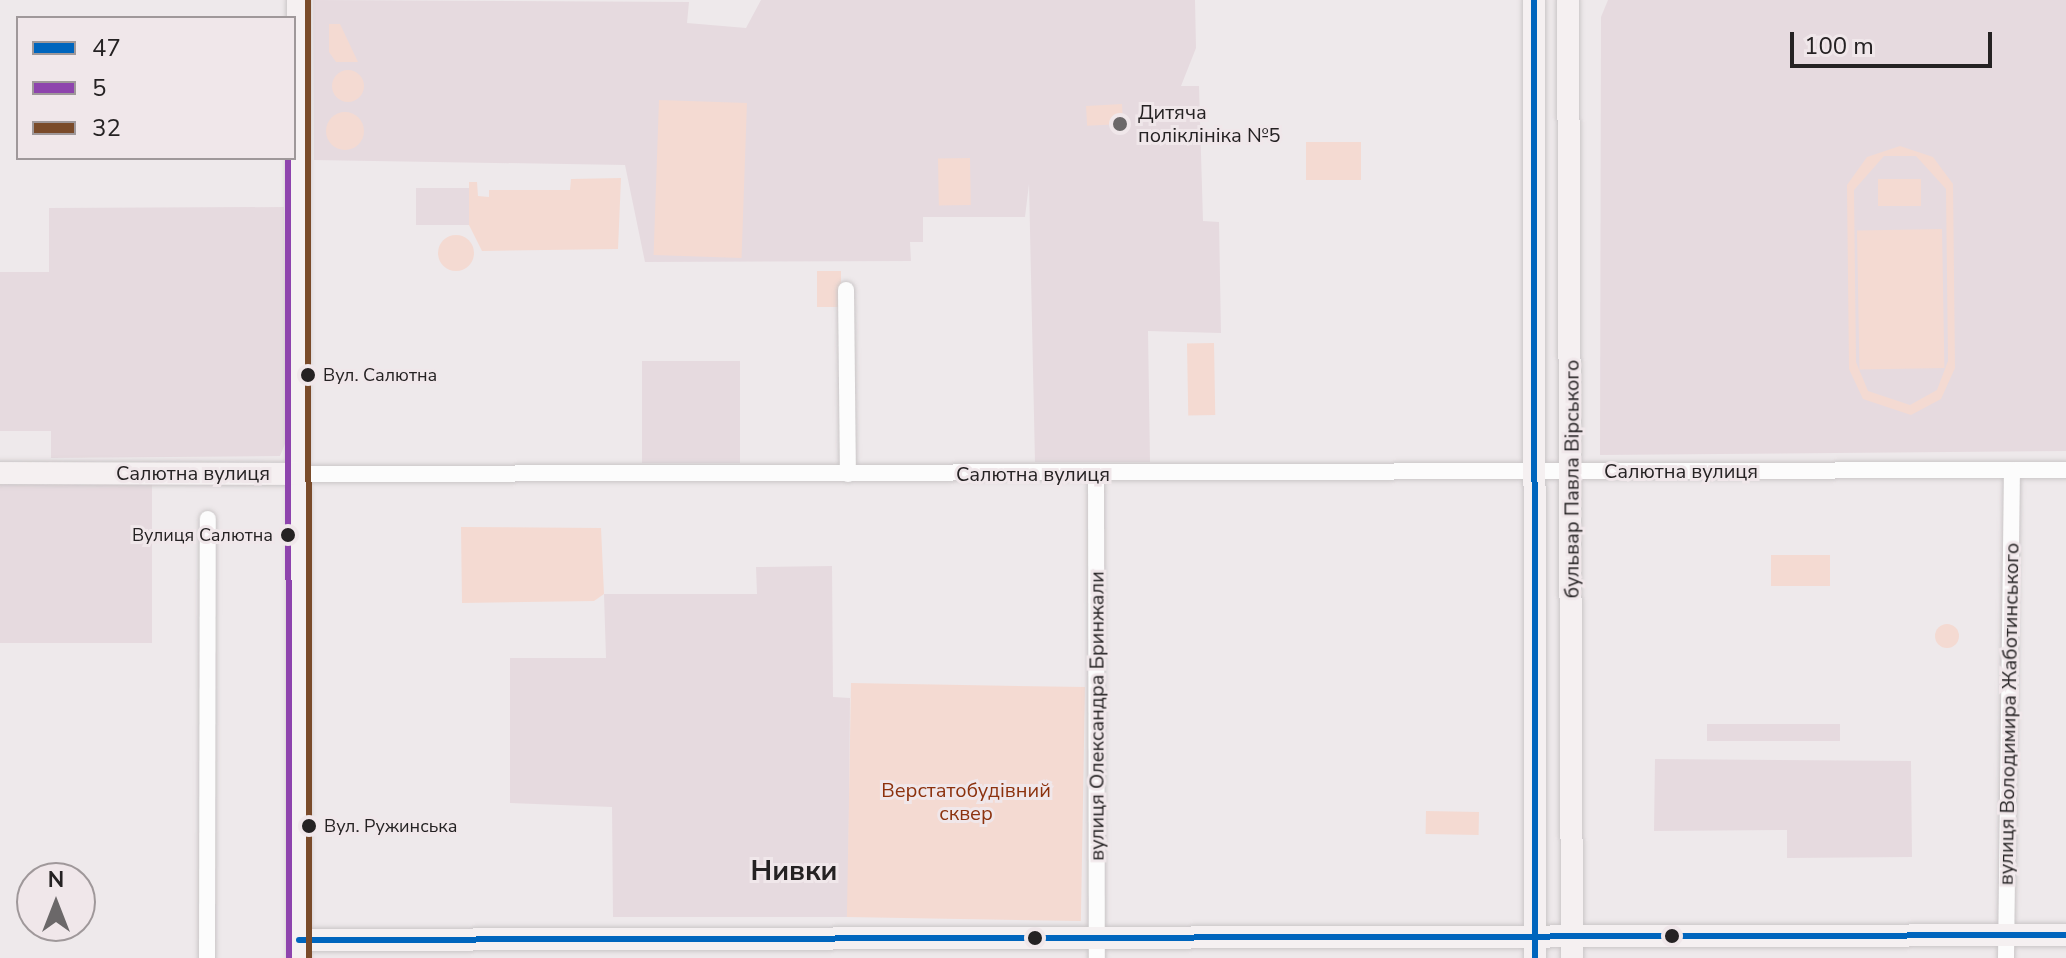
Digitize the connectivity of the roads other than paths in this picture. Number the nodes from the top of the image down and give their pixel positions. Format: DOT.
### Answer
graph roads {
  1 [pos="298,0"];
  2 [pos="1534,0"];
  3 [pos="1568,0"];
  4 [pos="846,290"];
  5 [pos="2012,470"];
  6 [pos="2066,470"];
  7 [pos="1533,472"];
  8 [pos="1572,472"];
  9 [pos="0,473"];
  10 [pos="298,474"];
  11 [pos="848,474"];
  12 [pos="1096,474"];
  13 [pos="208,519"];
  14 [pos="2006,935"];
  15 [pos="2066,935"];
  16 [pos="1535,947"];
  17 [pos="1572,947"];
  18 [pos="1097,948"];
  19 [pos="299,949"];
  20 [pos="207,958"];
  21 [pos="2006,958"];
  1 -- 10 [label="street"];
  2 -- 7 [label="street, бульвар Павла Вірського"];
  3 -- 8 [label="street, бульвар Павла Вірського"];
  4 -- 11 [label="street"];
  5 -- 6 [label="street, Салютна вулиця"];
  5 -- 8 [label="street, Салютна вулиця"];
  5 -- 14 [label="street, вулиця Володимира Жаботинського"];
  7 -- 8 [label="street, Салютна вулиця"];
  7 -- 12 [label="street, Салютна вулиця"];
  7 -- 16 [label="street, бульвар Павла Вірського"];
  8 -- 17 [label="street, бульвар Павла Вірського"];
  9 -- 10 [label="street, Салютна вулиця"];
  10 -- 11 [label="street, Салютна вулиця"];
  10 -- 19 [label="street"];
  11 -- 12 [label="street, Салютна вулиця"];
  12 -- 18 [label="street, вулиця Олександра Бринжали"];
  13 -- 20 [label="street"];
  14 -- 15 [label="street"];
  14 -- 17 [label="street"];
  14 -- 21 [label="street, вулиця Володимира Жаботинського"];
  16 -- 17 [label="street"];
  16 -- 18 [label="street"];
  18 -- 19 [label="street"];
}
